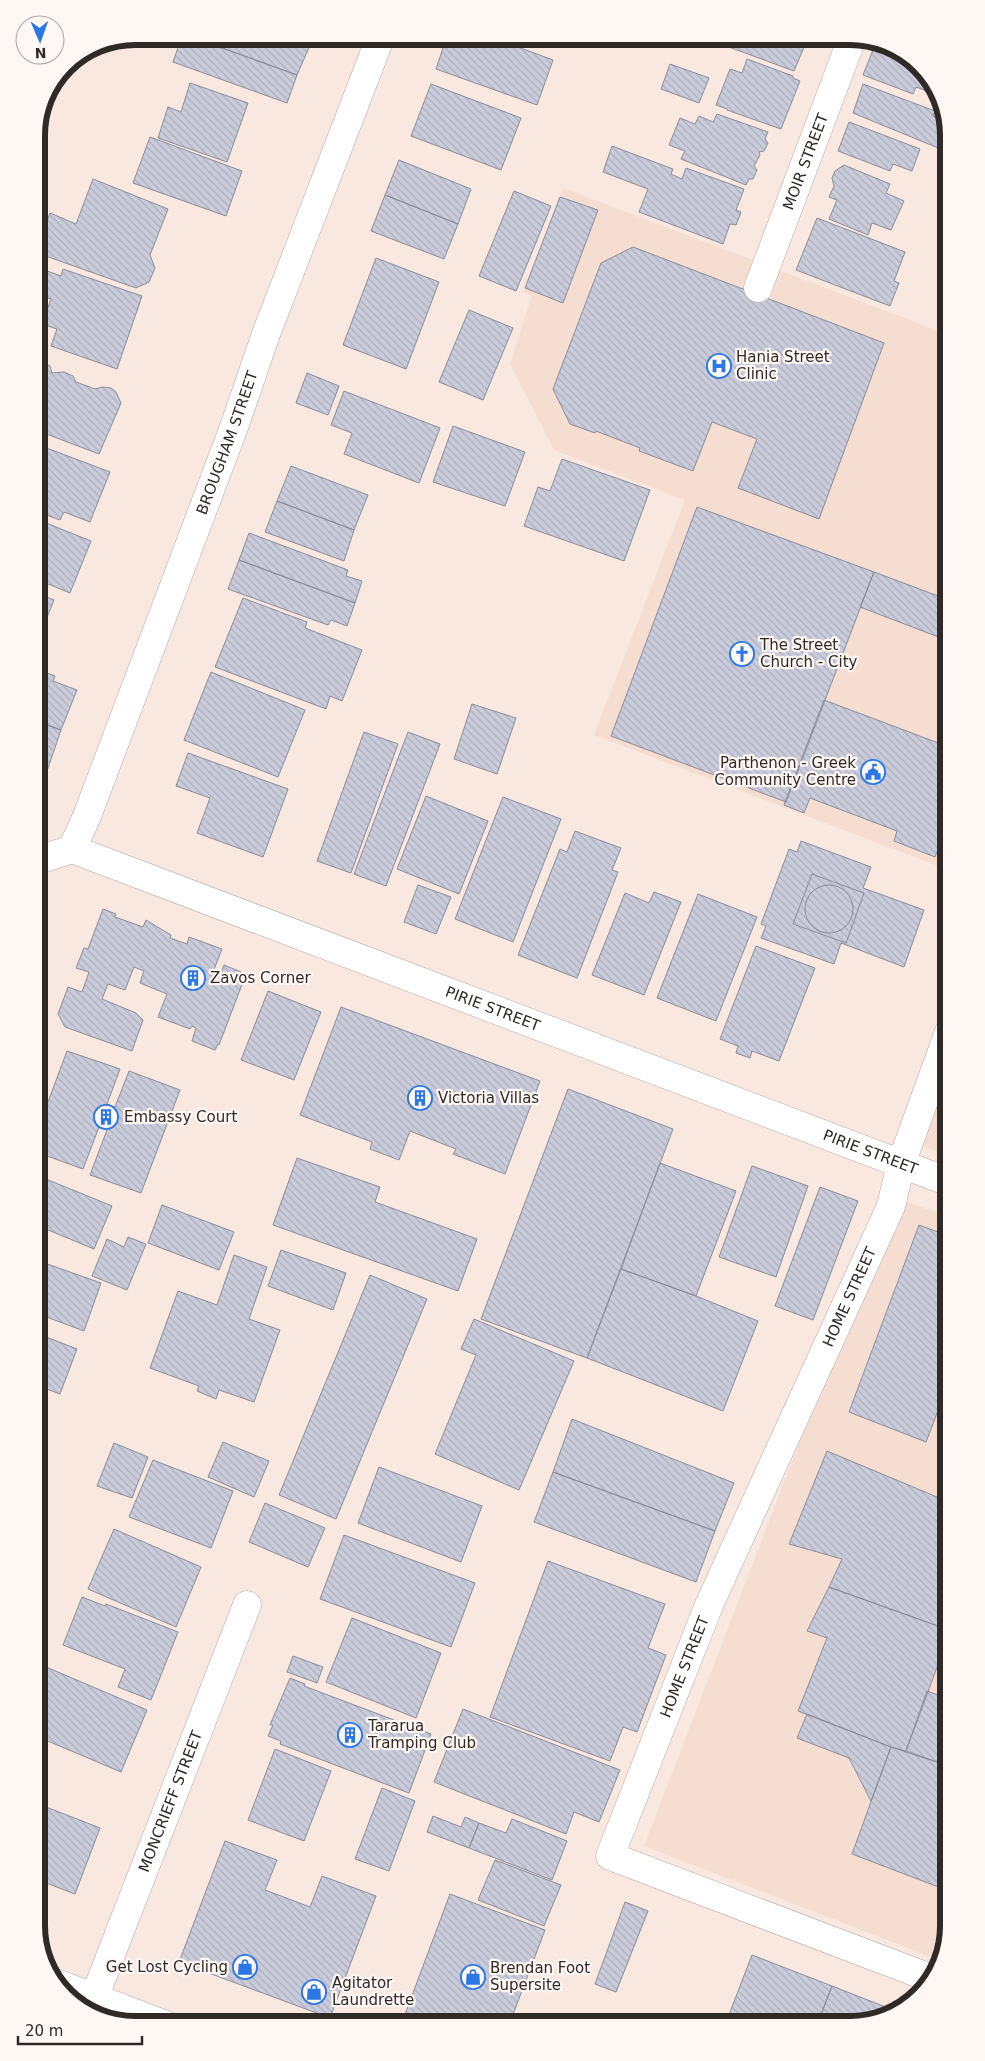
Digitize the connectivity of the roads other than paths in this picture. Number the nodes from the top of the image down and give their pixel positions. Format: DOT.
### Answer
graph roads {
  1 [pos="378,45"];
  2 [pos="850,45"];
  3 [pos="758,288"];
  4 [pos="72,849"];
  5 [pos="45,858"];
  6 [pos="940,1057"];
  7 [pos="901,1164"];
  8 [pos="940,1179"];
  9 [pos="247,1606"];
  10 [pos="925,1976"];
  11 [pos="69,1988"];
  12 [pos="94,1998"];
  13 [pos="142,2016"];
  1 -- 4 [label="street, BROUGHAM STREET"];
  2 -- 3 [label="street, MOIR STREET"];
  4 -- 5 [label="street"];
  4 -- 7 [label="street, PIRIE STREET"];
  6 -- 7 [label="street"];
  7 -- 8 [label="street, PIRIE STREET"];
  7 -- 10 [label="street, HOME STREET"];
  9 -- 12 [label="street, MONCRIEFF STREET"];
  11 -- 12 [label="street"];
  12 -- 13 [label="street"];
}
